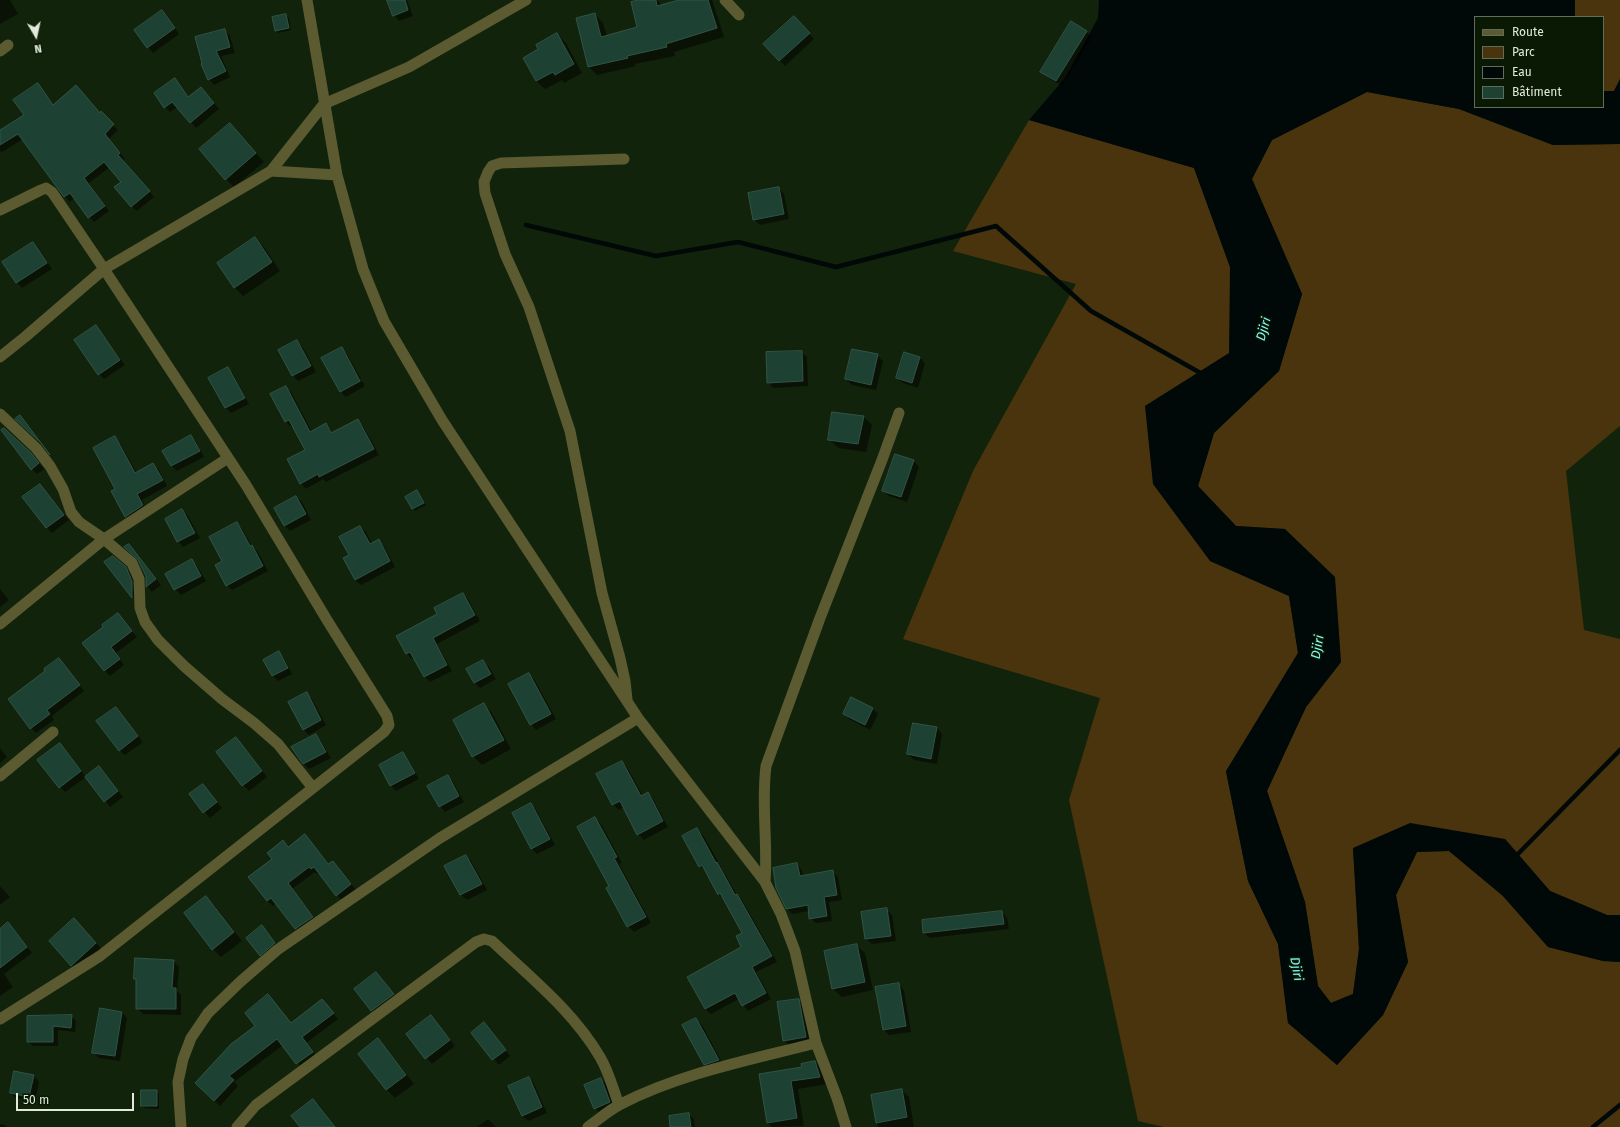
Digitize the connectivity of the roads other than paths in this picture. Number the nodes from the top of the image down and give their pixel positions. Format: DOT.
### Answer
graph roads {
  1 [pos="307,0"];
  2 [pos="526,0"];
  3 [pos="725,0"];
  4 [pos="739,15"];
  5 [pos="324,104"];
  6 [pos="624,159"];
  7 [pos="271,171"];
  8 [pos="337,175"];
  9 [pos="0,210"];
  10 [pos="104,268"];
  11 [pos="0,357"];
  12 [pos="899,413"];
  13 [pos="0,414"];
  14 [pos="228,458"];
  15 [pos="104,539"];
  16 [pos="0,624"];
  17 [pos="628,702"];
  18 [pos="638,718"];
  19 [pos="53,732"];
  20 [pos="0,776"];
  21 [pos="314,788"];
  22 [pos="766,882"];
  23 [pos="0,1019"];
  24 [pos="816,1043"];
  25 [pos="619,1105"];
  26 [pos="182,1127"];
  27 [pos="237,1127"];
  28 [pos="588,1127"];
  29 [pos="846,1127"];
  1 -- 5 [label="street"];
  2 -- 5 [label="street"];
  3 -- 4 [label="street"];
  5 -- 7 [label="street"];
  5 -- 8 [label="street"];
  6 -- 17 [label="street"];
  7 -- 8 [label="street"];
  7 -- 10 [label="street"];
  8 -- 17 [label="street"];
  9 -- 10 [label="street"];
  10 -- 11 [label="street"];
  10 -- 14 [label="street"];
  12 -- 22 [label="street"];
  13 -- 15 [label="street"];
  14 -- 15 [label="street"];
  14 -- 21 [label="street"];
  15 -- 16 [label="street"];
  15 -- 21 [label="street"];
  17 -- 18 [label="street"];
  18 -- 22 [label="street"];
  18 -- 26 [label="street"];
  19 -- 20 [label="street"];
  21 -- 23 [label="street"];
  22 -- 24 [label="street"];
  24 -- 25 [label="street"];
  24 -- 29 [label="street"];
  25 -- 27 [label="street"];
  25 -- 28 [label="street"];
}
